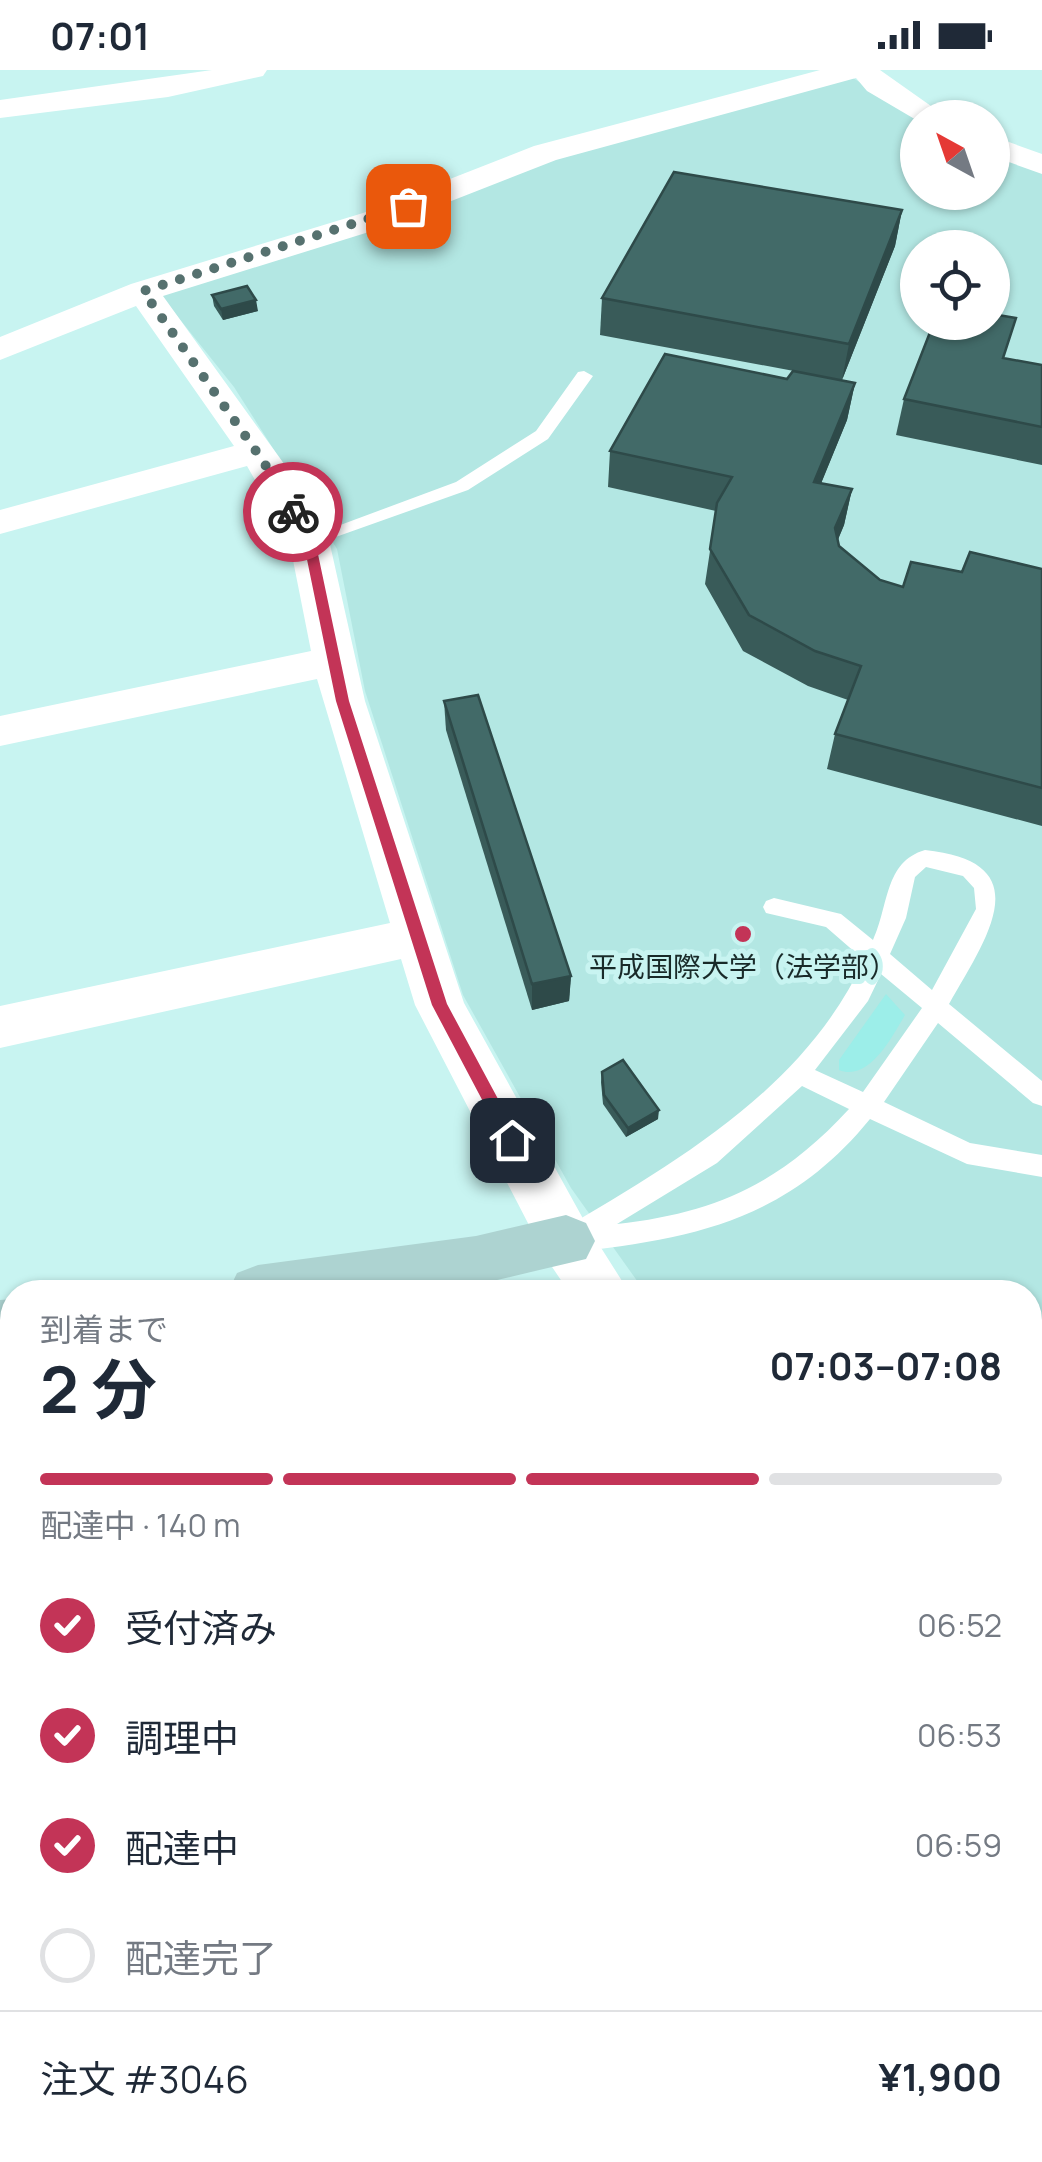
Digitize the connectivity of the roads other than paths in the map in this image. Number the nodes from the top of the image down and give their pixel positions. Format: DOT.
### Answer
graph roads {
  1 [pos="253,70"];
  2 [pos="853,70"];
  3 [pos="864,70"];
  4 [pos="902,100"];
  5 [pos="0,109"];
  6 [pos="1010,152"];
  7 [pos="1042,165"];
  8 [pos="143,291"];
  9 [pos="0,348"];
  10 [pos="584,376"];
  11 [pos="256,452"];
  12 [pos="0,522"];
  13 [pos="309,540"];
  14 [pos="334,661"];
  15 [pos="0,730"];
  16 [pos="774,907"];
  17 [pos="418,936"];
  18 [pos="879,958"];
  19 [pos="935,1006"];
  20 [pos="0,1027"];
  21 [pos="798,1073"];
  22 [pos="1042,1096"];
  23 [pos="866,1105"];
  24 [pos="1042,1166"];
  25 [pos="566,1241"];
  26 [pos="345,1280"];
  27 [pos="593,1280"];
  1 -- 5 [label="street"];
  2 -- 8 [label="street"];
  3 -- 4 [label="street"];
  6 -- 7 [label="street"];
  8 -- 9 [label="street"];
  8 -- 11 [label="street"];
  10 -- 13 [label="lane"];
  11 -- 12 [label="street"];
  11 -- 13 [label="street"];
  13 -- 14 [label="street"];
  14 -- 15 [label="street"];
  14 -- 17 [label="street"];
  16 -- 18 [label="lane"];
  17 -- 20 [label="street"];
  17 -- 25 [label="street"];
  18 -- 19 [label="lane"];
  18 -- 19 [label="lane"];
  18 -- 21 [label="lane"];
  19 -- 22 [label="lane"];
  19 -- 23 [label="lane"];
  21 -- 23 [label="lane"];
  21 -- 25 [label="lane"];
  23 -- 24 [label="lane"];
  23 -- 25 [label="lane"];
  25 -- 26 [label="street"];
  25 -- 27 [label="street"];
}
